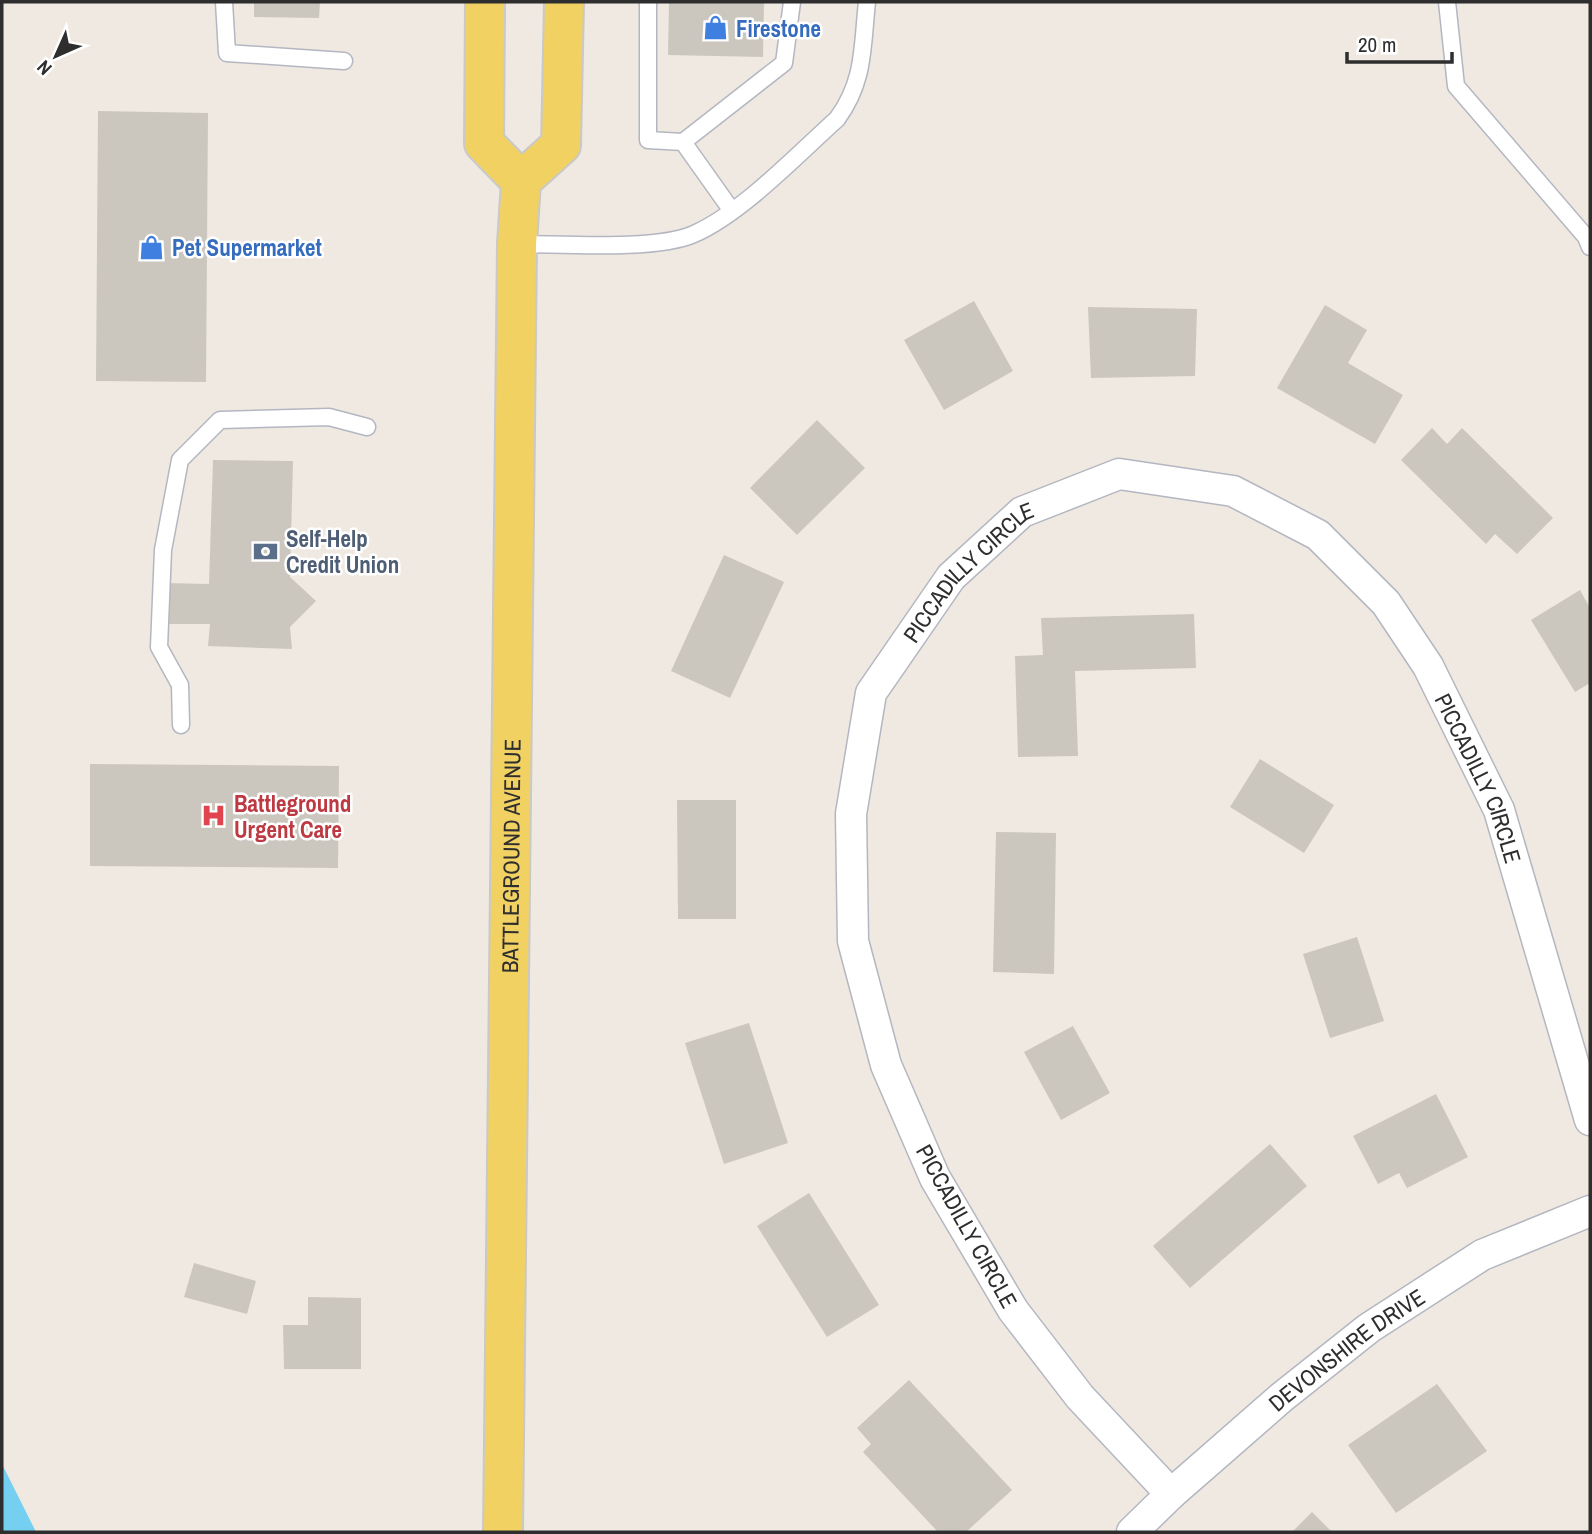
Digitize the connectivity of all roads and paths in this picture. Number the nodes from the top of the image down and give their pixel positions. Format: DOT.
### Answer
graph roads {
  1 [pos="224,2"];
  2 [pos="485,2"];
  3 [pos="564,2"];
  4 [pos="648,2"];
  5 [pos="792,2"];
  6 [pos="867,2"];
  7 [pos="1447,2"];
  8 [pos="344,61"];
  9 [pos="683,142"];
  10 [pos="521,181"];
  11 [pos="732,211"];
  12 [pos="517,244"];
  13 [pos="1590,247"];
  14 [pos="367,428"];
  15 [pos="181,725"];
  16 [pos="1590,1120"];
  17 [pos="1590,1211"];
  18 [pos="1171,1494"];
  19 [pos="503,1532"];
  20 [pos="1132,1532"];
  1 -- 8 [label="lane"];
  2 -- 10 [label="main road"];
  3 -- 10 [label="main road"];
  4 -- 9 [label="lane"];
  5 -- 9 [label="lane"];
  6 -- 11 [label="lane"];
  7 -- 13 [label="lane"];
  9 -- 11 [label="lane"];
  10 -- 12 [label="main road, BATTLEGROUND AVENUE"];
  11 -- 12 [label="lane"];
  12 -- 19 [label="main road, BATTLEGROUND AVENUE"];
  14 -- 15 [label="lane"];
  16 -- 18 [label="street, PICCADILLY CIRCLE"];
  17 -- 18 [label="street, DEVONSHIRE DRIVE"];
  18 -- 20 [label="street, DEVONSHIRE DRIVE"];
}
